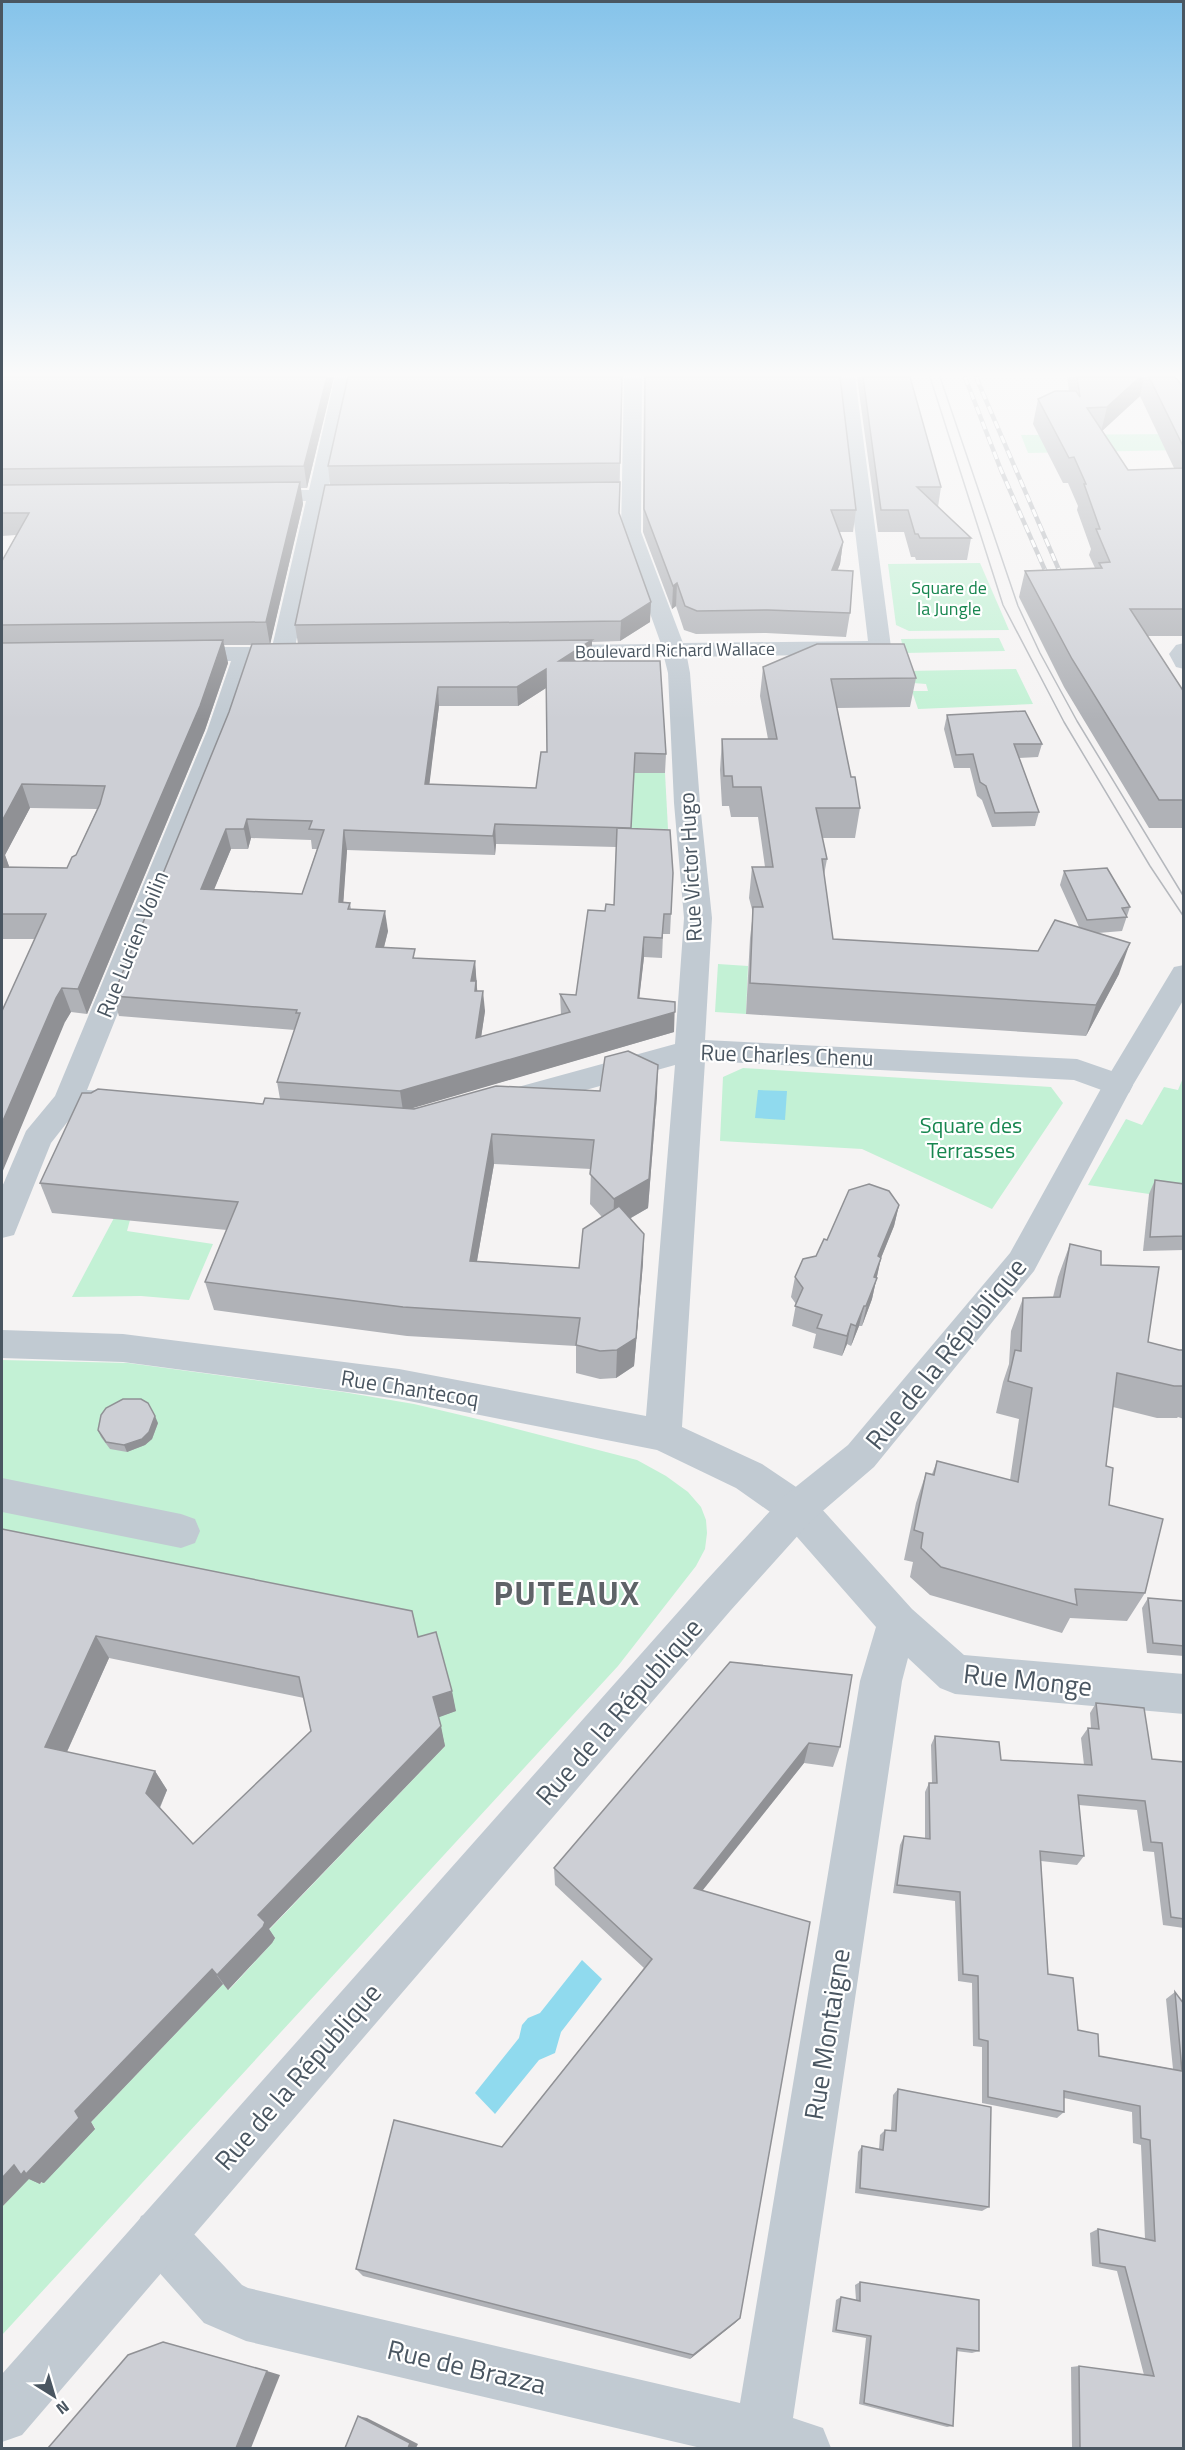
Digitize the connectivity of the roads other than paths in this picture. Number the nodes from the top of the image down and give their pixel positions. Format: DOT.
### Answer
graph roads {
  1 [pos="318,491"];
  2 [pos="625,491"];
  3 [pos="860,491"];
  4 [pos="317,495"];
  5 [pos="387,495"];
  6 [pos="235,496"];
  7 [pos="674,650"];
  8 [pos="1184,650"];
  9 [pos="528,652"];
  10 [pos="244,653"];
  11 [pos="160,654"];
  12 [pos="282,654"];
  13 [pos="311,654"];
  14 [pos="1184,662"];
  15 [pos="1184,974"];
  16 [pos="689,1051"];
  17 [pos="1118,1085"];
  18 [pos="68,1100"];
  19 [pos="146,1105"];
  20 [pos="475,1110"];
  21 [pos="2,1226"];
  22 [pos="2,1344"];
  23 [pos="663,1436"];
  24 [pos="2,1495"];
  25 [pos="797,1509"];
  26 [pos="181,1531"];
  27 [pos="898,1622"];
  28 [pos="1184,1694"];
  29 [pos="159,2234"];
  30 [pos="2,2415"];
  31 [pos="776,2445"];
  1 -- 4 [label="street"];
  2 -- 7 [label="street, Rue Victor Hugo"];
  3 -- 7 [label="street, Boulevard Richard Wallace"];
  4 -- 5 [label="street"];
  4 -- 6 [label="street"];
  4 -- 12 [label="street"];
  7 -- 9 [label="street, Boulevard Richard Wallace"];
  7 -- 16 [label="street, Rue Victor Hugo"];
  8 -- 14 [label="street"];
  10 -- 11 [label="street"];
  10 -- 12 [label="street"];
  10 -- 18 [label="street, Rue Lucien Voilin"];
  12 -- 13 [label="street"];
  15 -- 17 [label="street, Rue de la République"];
  16 -- 17 [label="street, Rue Charles Chenu"];
  16 -- 20 [label="street, Rue Charles Chenu"];
  16 -- 23 [label="street, Rue Victor Hugo"];
  17 -- 25 [label="street, Rue de la République"];
  18 -- 19 [label="street"];
  18 -- 21 [label="street, Rue Lucien Voilin"];
  22 -- 23 [label="street, Rue Chantecoq"];
  23 -- 25 [label="street, Rue Chantecoq"];
  24 -- 26 [label="street"];
  25 -- 27 [label="street, Rue Monge"];
  25 -- 29 [label="street, Rue de la République"];
  27 -- 28 [label="street, Rue Monge"];
  27 -- 31 [label="street, Rue Montaigne"];
  29 -- 30 [label="street, Rue de la République"];
  29 -- 31 [label="street, Rue de Brazza"];
}
